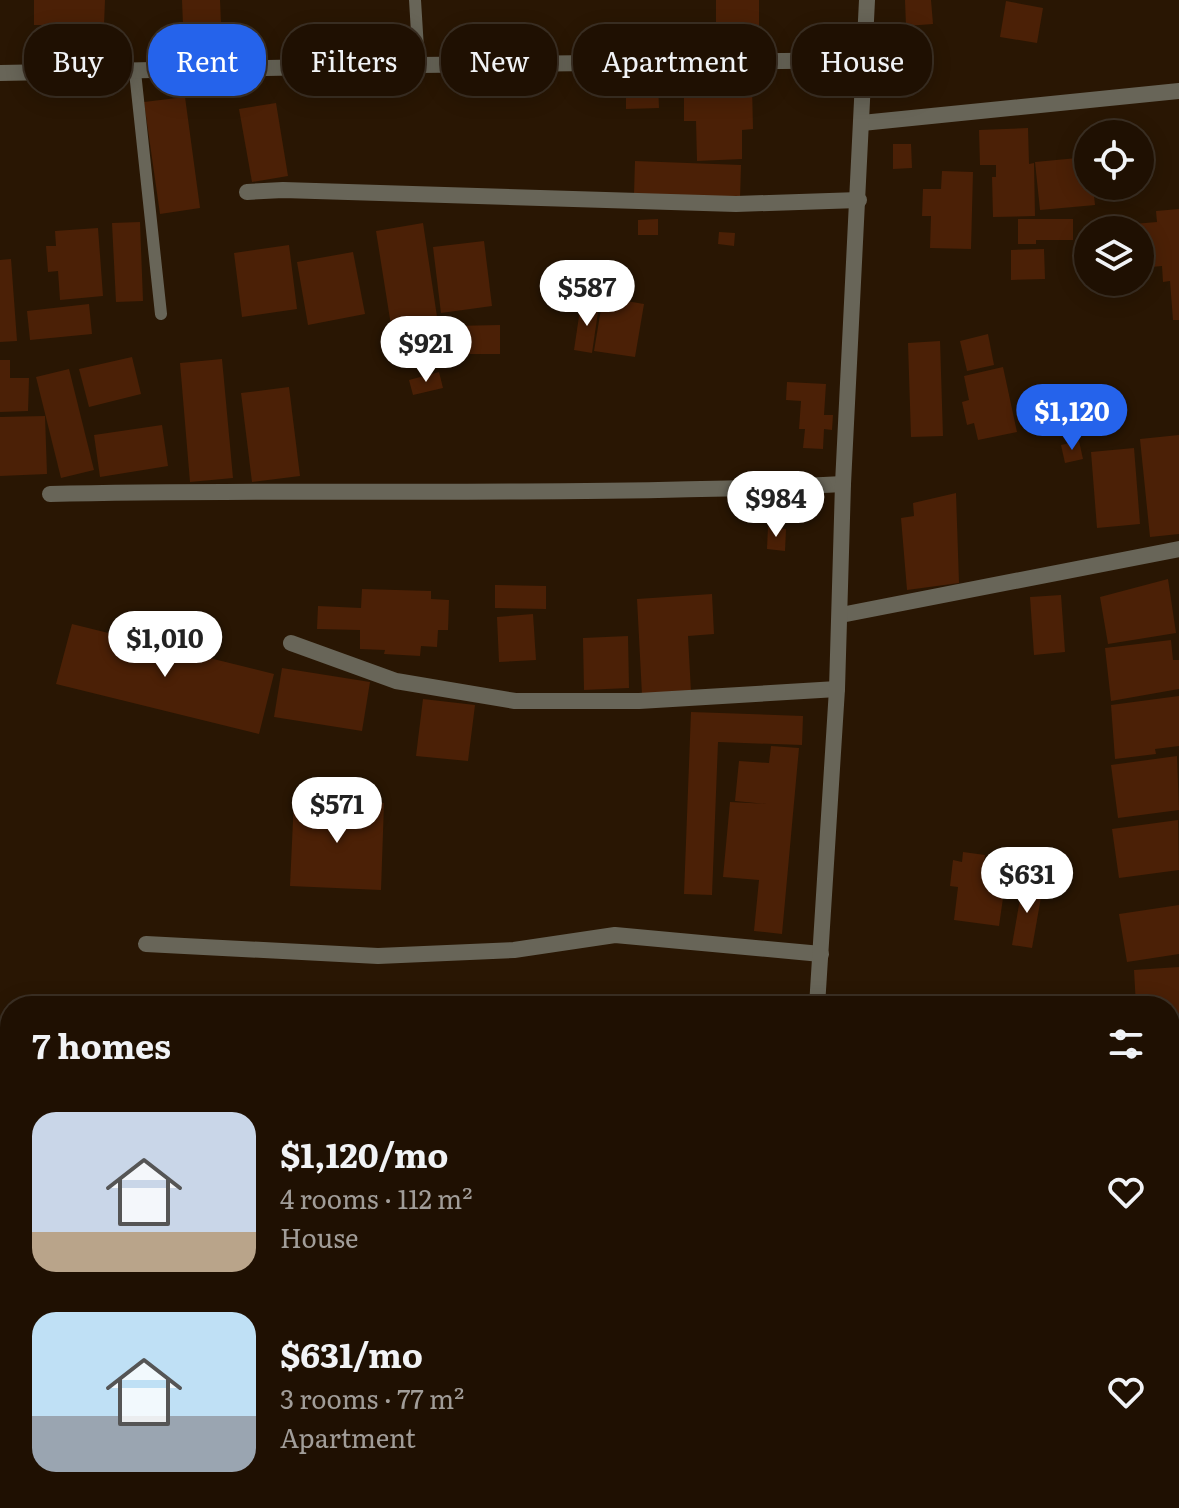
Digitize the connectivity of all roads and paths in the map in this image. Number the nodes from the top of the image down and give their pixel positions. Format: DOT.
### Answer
graph roads {
  1 [pos="415,0"];
  2 [pos="867,0"];
  3 [pos="416,24"];
  4 [pos="866,24"];
  5 [pos="792,61"];
  6 [pos="425,65"];
  7 [pos="282,68"];
  8 [pos="135,72"];
  9 [pos="0,73"];
  10 [pos="1179,91"];
  11 [pos="863,96"];
  12 [pos="862,123"];
  13 [pos="247,192"];
  14 [pos="859,200"];
  15 [pos="161,314"];
  16 [pos="843,484"];
  17 [pos="50,494"];
  18 [pos="1179,549"];
  19 [pos="841,615"];
  20 [pos="291,643"];
  21 [pos="837,689"];
  22 [pos="146,944"];
  23 [pos="821,954"];
  24 [pos="818,996"];
  1 -- 3 [label="lane"];
  2 -- 4 [label="street"];
  5 -- 6 [label="street"];
  7 -- 8 [label="street"];
  8 -- 9 [label="street"];
  8 -- 15 [label="lane"];
  10 -- 12 [label="street"];
  11 -- 12 [label="street"];
  12 -- 14 [label="street"];
  13 -- 14 [label="street"];
  14 -- 16 [label="street"];
  16 -- 17 [label="street"];
  16 -- 19 [label="street"];
  18 -- 19 [label="street"];
  19 -- 21 [label="street"];
  20 -- 21 [label="street"];
  21 -- 23 [label="street"];
  22 -- 23 [label="street"];
  23 -- 24 [label="street"];
}
